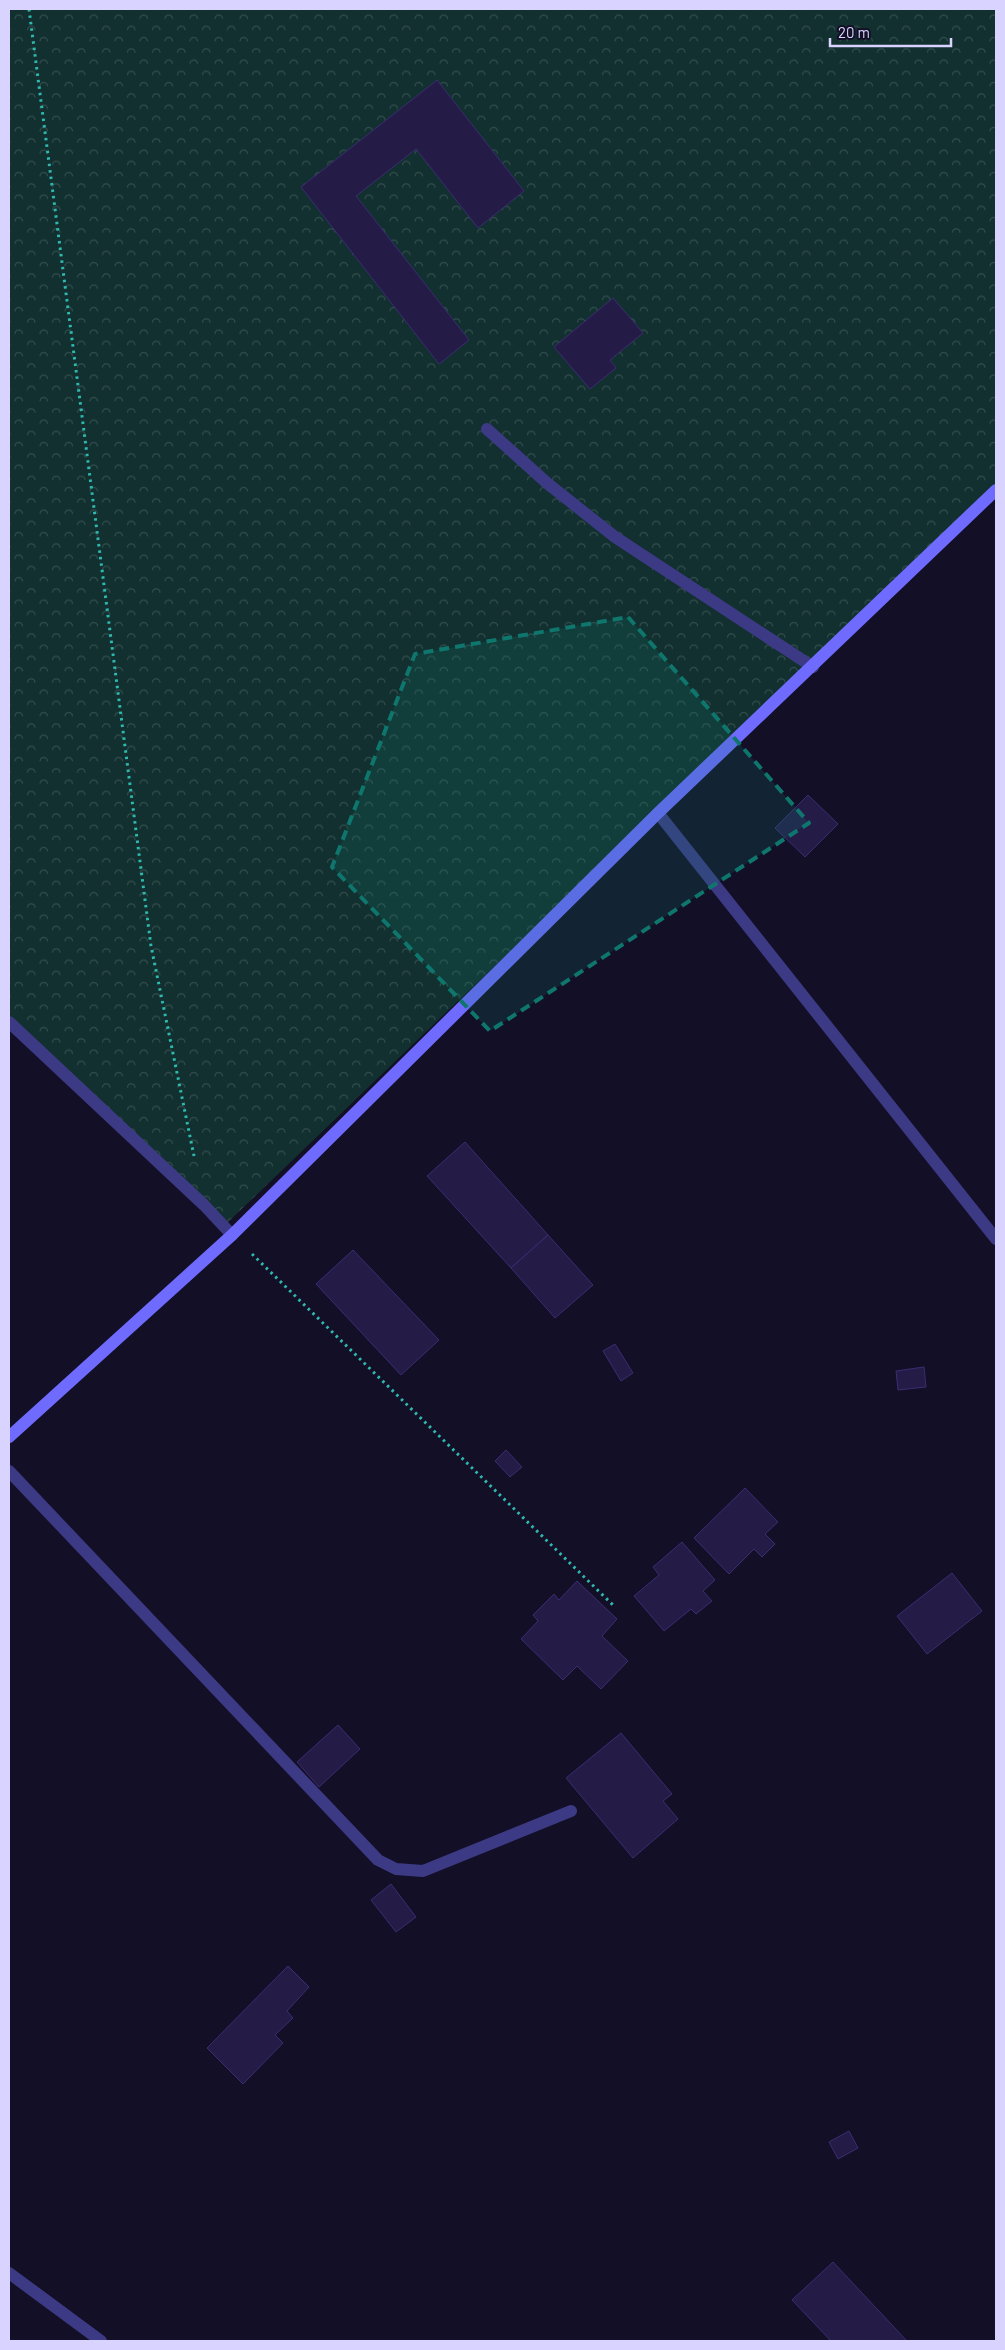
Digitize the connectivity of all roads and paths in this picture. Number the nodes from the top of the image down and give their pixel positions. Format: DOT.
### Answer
graph roads {
  1 [pos="29,9"];
  2 [pos="487,429"];
  3 [pos="996,490"];
  4 [pos="813,667"];
  5 [pos="658,813"];
  6 [pos="9,1022"];
  7 [pos="194,1157"];
  8 [pos="232,1235"];
  9 [pos="996,1239"];
  10 [pos="9,1437"];
  11 [pos="9,1471"];
  12 [pos="613,1605"];
  13 [pos="571,1811"];
  14 [pos="9,2273"];
  15 [pos="101,2341"];
  1 -- 7 [label="path"];
  2 -- 4 [label="street"];
  3 -- 4 [label="main road"];
  4 -- 5 [label="main road"];
  5 -- 8 [label="main road"];
  5 -- 9 [label="street"];
  6 -- 8 [label="street"];
  8 -- 10 [label="main road"];
  8 -- 12 [label="path"];
  11 -- 13 [label="street"];
  14 -- 15 [label="street"];
}
